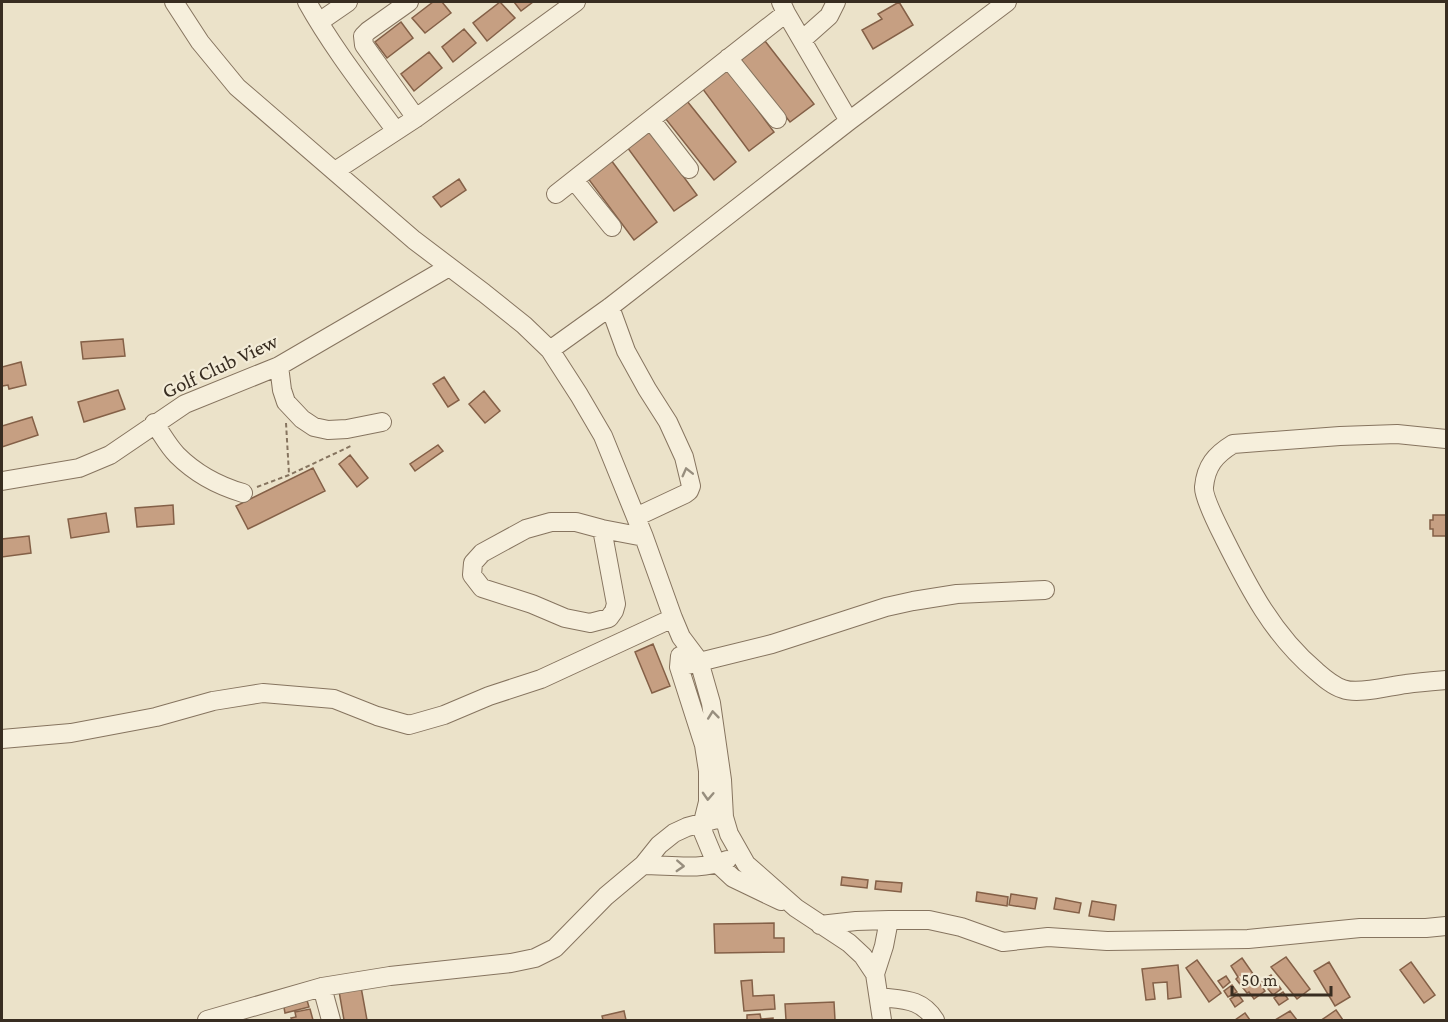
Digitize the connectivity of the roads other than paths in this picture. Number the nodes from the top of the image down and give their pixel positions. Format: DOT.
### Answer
graph roads {
  1 [pos="174,2"];
  2 [pos="308,2"];
  3 [pos="348,2"];
  4 [pos="409,2"];
  5 [pos="576,2"];
  6 [pos="836,2"];
  7 [pos="1007,2"];
  8 [pos="783,7"];
  9 [pos="319,22"];
  10 [pos="802,40"];
  11 [pos="728,58"];
  12 [pos="416,118"];
  13 [pos="777,118"];
  14 [pos="651,120"];
  15 [pos="849,121"];
  16 [pos="396,130"];
  17 [pos="689,169"];
  18 [pos="335,171"];
  19 [pos="574,180"];
  20 [pos="556,194"];
  21 [pos="612,227"];
  22 [pos="449,267"];
  23 [pos="609,307"];
  24 [pos="550,350"];
  25 [pos="279,366"];
  26 [pos="382,422"];
  27 [pos="154,423"];
  28 [pos="1446,440"];
  29 [pos="2,481"];
  30 [pos="243,493"];
  31 [pos="636,517"];
  32 [pos="602,529"];
  33 [pos="644,537"];
  34 [pos="1045,590"];
  35 [pos="673,618"];
  36 [pos="681,637"];
  37 [pos="699,662"];
  38 [pos="679,667"];
  39 [pos="1446,680"];
  40 [pos="2,739"];
  41 [pos="710,743"];
  42 [pos="724,817"];
  43 [pos="703,822"];
  44 [pos="739,854"];
  45 [pos="718,864"];
  46 [pos="643,865"];
  47 [pos="796,908"];
  48 [pos="889,920"];
  49 [pos="820,925"];
  50 [pos="1446,926"];
  51 [pos="875,974"];
  52 [pos="322,987"];
  53 [pos="879,997"];
  54 [pos="207,1020"];
  55 [pos="331,1020"];
  56 [pos="882,1020"];
  57 [pos="934,1020"];
  1 -- 18 [label="street"];
  2 -- 9 [label="street"];
  3 -- 9 [label="street"];
  4 -- 12 [label="street"];
  5 -- 12 [label="street"];
  6 -- 10 [label="street"];
  7 -- 15 [label="street"];
  8 -- 10 [label="street"];
  8 -- 11 [label="street"];
  9 -- 16 [label="street"];
  10 -- 15 [label="street"];
  11 -- 13 [label="street"];
  11 -- 14 [label="street"];
  12 -- 16 [label="street"];
  14 -- 17 [label="street"];
  14 -- 19 [label="street"];
  15 -- 23 [label="street"];
  16 -- 18 [label="street"];
  18 -- 22 [label="street"];
  19 -- 20 [label="street"];
  19 -- 21 [label="street"];
  22 -- 24 [label="street"];
  22 -- 25 [label="street, Golf Club View"];
  23 -- 24 [label="street"];
  31 -- 23 [label="street, one-way"];
  24 -- 31 [label="street"];
  25 -- 26 [label="street"];
  25 -- 27 [label="street, Golf Club View"];
  27 -- 29 [label="street, Golf Club View"];
  27 -- 30 [label="street"];
  28 -- 39 [label="street"];
  31 -- 33 [label="street"];
  32 -- 32 [label="street"];
  32 -- 33 [label="street"];
  33 -- 35 [label="street"];
  34 -- 37 [label="street"];
  35 -- 36 [label="street"];
  35 -- 40 [label="street"];
  36 -- 37 [label="street"];
  36 -- 38 [label="street"];
  37 -- 38 [label="street"];
  41 -- 37 [label="street, one-way"];
  38 -- 41 [label="street"];
  41 -- 42 [label="street"];
  41 -- 43 [label="street, one-way"];
  42 -- 43 [label="street"];
  42 -- 44 [label="street"];
  43 -- 45 [label="street"];
  43 -- 46 [label="street"];
  44 -- 45 [label="street"];
  44 -- 47 [label="street"];
  46 -- 45 [label="street, one-way"];
  45 -- 47 [label="street"];
  46 -- 52 [label="street"];
  47 -- 49 [label="street"];
  48 -- 49 [label="street"];
  48 -- 50 [label="street"];
  48 -- 51 [label="street"];
  49 -- 51 [label="street"];
  51 -- 53 [label="street"];
  52 -- 54 [label="street"];
  52 -- 55 [label="street"];
  53 -- 56 [label="street"];
  53 -- 57 [label="street"];
}
